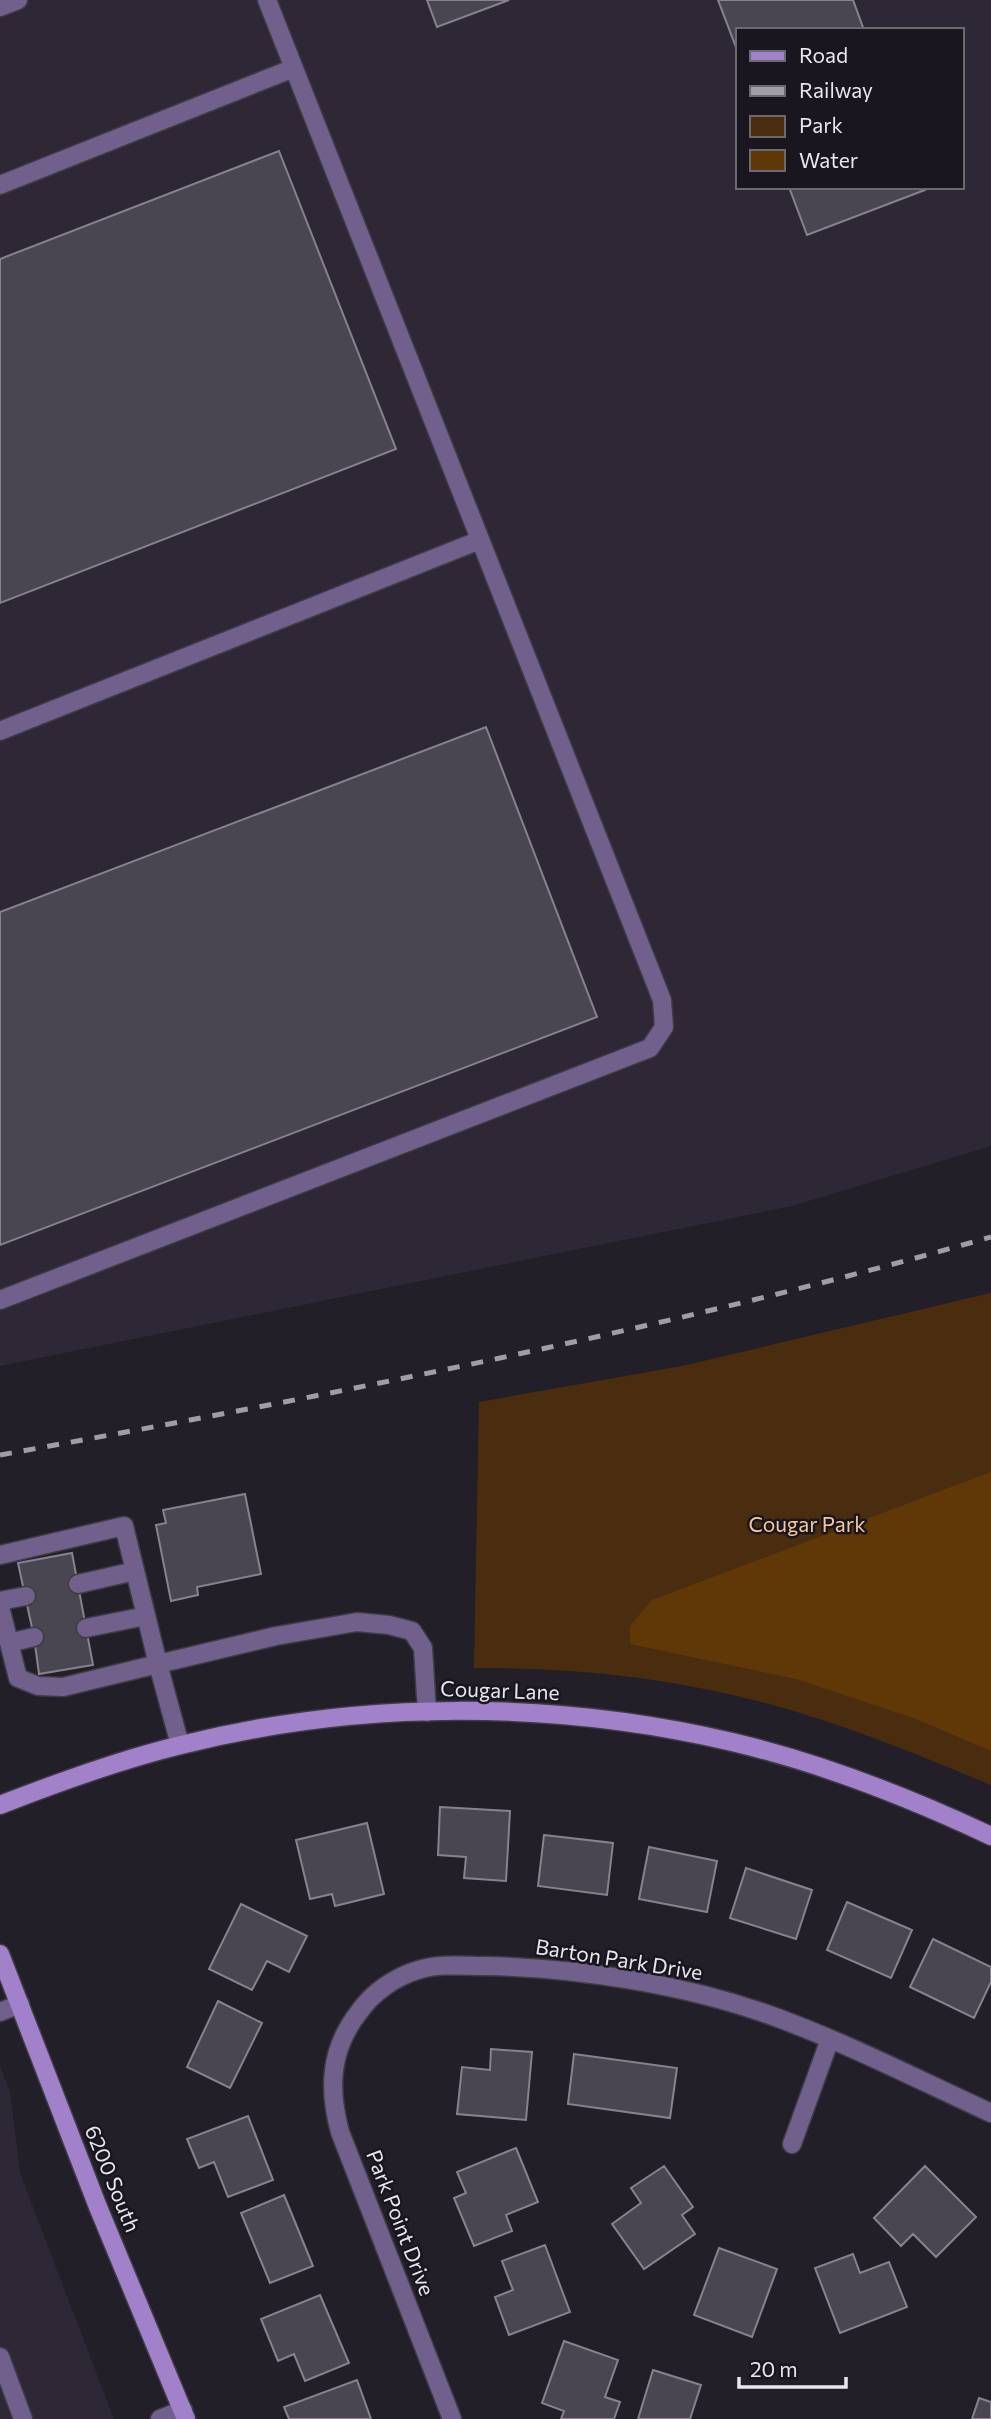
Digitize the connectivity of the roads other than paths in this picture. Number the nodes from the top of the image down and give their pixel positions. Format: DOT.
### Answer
graph roads {
  1 [pos="18,0"];
  2 [pos="267,0"];
  3 [pos="0,7"];
  4 [pos="294,68"];
  5 [pos="0,185"];
  6 [pos="480,540"];
  7 [pos="0,731"];
  8 [pos="0,1300"];
  9 [pos="0,1555"];
  10 [pos="135,1571"];
  11 [pos="78,1584"];
  12 [pos="26,1596"];
  13 [pos="0,1601"];
  14 [pos="0,1607"];
  15 [pos="146,1616"];
  16 [pos="86,1628"];
  17 [pos="34,1637"];
  18 [pos="9,1643"];
  19 [pos="158,1664"];
  20 [pos="427,1712"];
  21 [pos="180,1745"];
  22 [pos="0,1805"];
  23 [pos="991,1836"];
  24 [pos="0,1954"];
  25 [pos="20,2004"];
  26 [pos="0,2012"];
  27 [pos="830,2039"];
  28 [pos="341,2040"];
  29 [pos="991,2113"];
  30 [pos="792,2144"];
  31 [pos="0,2357"];
  32 [pos="184,2415"];
  33 [pos="23,2419"];
  34 [pos="160,2419"];
  35 [pos="452,2419"];
  1 -- 3 [label="street"];
  2 -- 4 [label="street"];
  4 -- 5 [label="street"];
  4 -- 6 [label="street"];
  6 -- 7 [label="street"];
  6 -- 8 [label="street"];
  9 -- 10 [label="street"];
  10 -- 11 [label="street"];
  10 -- 15 [label="street"];
  12 -- 13 [label="street"];
  14 -- 18 [label="street"];
  15 -- 16 [label="street"];
  15 -- 19 [label="street"];
  17 -- 18 [label="street"];
  18 -- 19 [label="street"];
  19 -- 20 [label="street"];
  19 -- 21 [label="street"];
  20 -- 21 [label="main road, Cougar Lane"];
  20 -- 23 [label="main road, Cougar Lane"];
  21 -- 22 [label="main road, Cougar Lane"];
  24 -- 25 [label="main road, 6200 South"];
  25 -- 26 [label="street"];
  25 -- 32 [label="main road, 6200 South"];
  27 -- 28 [label="street, Barton Park Drive"];
  27 -- 29 [label="street, Barton Park Drive"];
  27 -- 30 [label="street"];
  28 -- 35 [label="street, Park Point Drive"];
  31 -- 33 [label="street"];
  32 -- 34 [label="street"];
}
